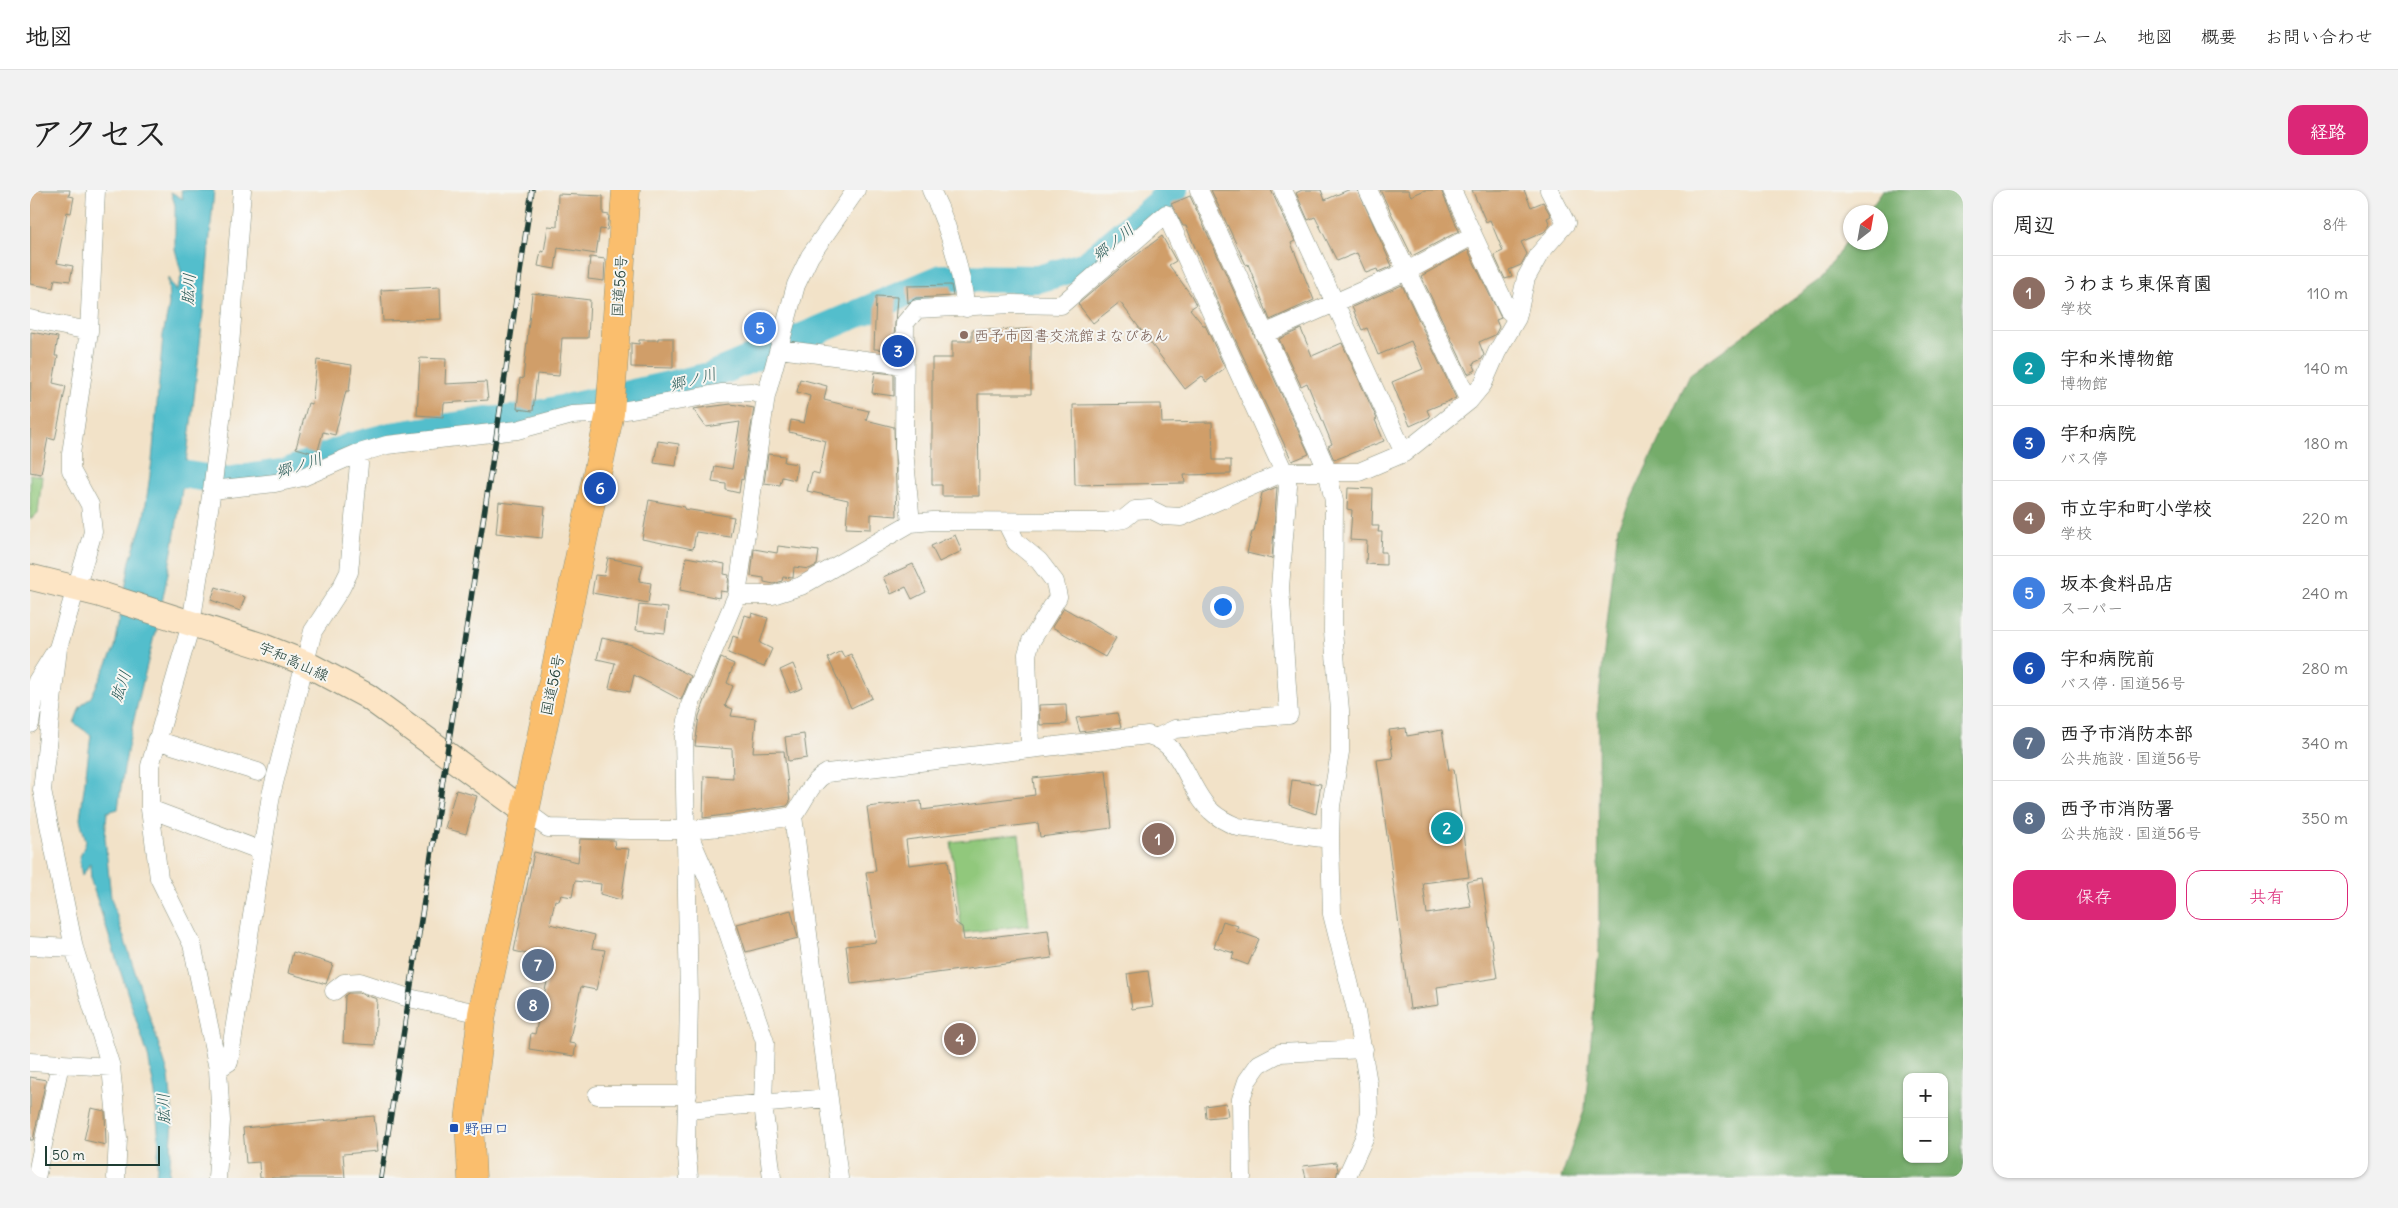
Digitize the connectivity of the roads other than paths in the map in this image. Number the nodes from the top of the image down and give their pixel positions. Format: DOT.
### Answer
graph roads {
  1 [pos="96,190"];
  2 [pos="242,190"];
  3 [pos="626,190"];
  4 [pos="856,190"];
  5 [pos="930,190"];
  6 [pos="1199,190"];
  7 [pos="1283,190"];
  8 [pos="1368,190"];
  9 [pos="1452,190"];
  10 [pos="1549,190"];
  11 [pos="1472,236"];
  12 [pos="1407,271"];
  13 [pos="1335,303"];
  14 [pos="966,308"];
  15 [pos="1517,318"];
  16 [pos="30,319"];
  17 [pos="89,331"];
  18 [pos="1264,334"];
  19 [pos="779,349"];
  20 [pos="904,365"];
  21 [pos="766,396"];
  22 [pos="1469,401"];
  23 [pos="610,413"];
  24 [pos="1404,453"];
  25 [pos="356,454"];
  26 [pos="1327,470"];
  27 [pos="1284,472"];
  28 [pos="212,490"];
  29 [pos="1006,522"];
  30 [pos="911,523"];
  31 [pos="30,577"];
  32 [pos="88,591"];
  33 [pos="738,595"];
  34 [pos="186,623"];
  35 [pos="58,648"];
  36 [pos="305,663"];
  37 [pos="30,724"];
  38 [pos="1158,737"];
  39 [pos="156,740"];
  40 [pos="1030,748"];
  41 [pos="258,772"];
  42 [pos="150,809"];
  43 [pos="526,812"];
  44 [pos="793,816"];
  45 [pos="687,830"];
  46 [pos="1330,838"];
  47 [pos="262,851"];
  48 [pos="30,946"];
  49 [pos="74,948"];
  50 [pos="334,991"];
  51 [pos="482,1014"];
  52 [pos="1364,1049"];
  53 [pos="30,1062"];
  54 [pos="60,1064"];
  55 [pos="111,1067"];
  56 [pos="218,1069"];
  57 [pos="597,1095"];
  58 [pos="828,1098"];
  59 [pos="688,1103"];
  60 [pos="763,1104"];
  61 [pos="36,1178"];
  62 [pos="116,1178"];
  63 [pos="217,1178"];
  64 [pos="472,1178"];
  65 [pos="689,1178"];
  66 [pos="772,1178"];
  67 [pos="839,1178"];
  68 [pos="1242,1178"];
  69 [pos="1346,1178"];
  1 -- 17 [label="street"];
  2 -- 28 [label="street"];
  3 -- 23 [label="highway, 国道56号"];
  4 -- 19 [label="street"];
  5 -- 14 [label="street"];
  6 -- 18 [label="street"];
  7 -- 13 [label="street"];
  8 -- 12 [label="street"];
  9 -- 11 [label="street"];
  10 -- 15 [label="street"];
  11 -- 12 [label="street"];
  11 -- 15 [label="street"];
  12 -- 13 [label="street"];
  12 -- 22 [label="street"];
  13 -- 18 [label="street"];
  13 -- 24 [label="street"];
  14 -- 20 [label="street"];
  14 -- 27 [label="street"];
  15 -- 22 [label="street"];
  16 -- 17 [label="street"];
  17 -- 32 [label="street"];
  18 -- 26 [label="street"];
  19 -- 20 [label="street"];
  19 -- 21 [label="street"];
  20 -- 30 [label="street"];
  21 -- 23 [label="street"];
  21 -- 33 [label="street"];
  22 -- 24 [label="street"];
  23 -- 25 [label="street"];
  23 -- 43 [label="highway, 国道56号"];
  24 -- 26 [label="street"];
  25 -- 28 [label="street"];
  25 -- 36 [label="street"];
  26 -- 27 [label="street"];
  26 -- 46 [label="street"];
  27 -- 29 [label="street"];
  27 -- 38 [label="street"];
  28 -- 34 [label="street"];
  29 -- 30 [label="street"];
  29 -- 40 [label="street"];
  30 -- 33 [label="street"];
  31 -- 32 [label="main road, 宇和高山線"];
  32 -- 34 [label="main road, 宇和高山線"];
  32 -- 35 [label="street"];
  33 -- 45 [label="street"];
  34 -- 36 [label="main road, 宇和高山線"];
  34 -- 39 [label="street"];
  35 -- 37 [label="street"];
  35 -- 49 [label="street"];
  36 -- 43 [label="main road, 宇和高山線"];
  36 -- 47 [label="street"];
  38 -- 40 [label="street"];
  38 -- 46 [label="street"];
  39 -- 41 [label="street"];
  39 -- 42 [label="street"];
  40 -- 44 [label="street"];
  42 -- 47 [label="street"];
  42 -- 56 [label="street"];
  43 -- 45 [label="street"];
  43 -- 51 [label="highway, 国道56号"];
  44 -- 45 [label="street"];
  44 -- 58 [label="street"];
  45 -- 59 [label="street"];
  45 -- 60 [label="street"];
  46 -- 52 [label="street"];
  47 -- 56 [label="street"];
  48 -- 49 [label="street"];
  49 -- 55 [label="street"];
  50 -- 51 [label="street"];
  51 -- 64 [label="highway, 国道56号"];
  52 -- 68 [label="street"];
  52 -- 69 [label="street"];
  53 -- 54 [label="street"];
  54 -- 55 [label="street"];
  54 -- 61 [label="street"];
  55 -- 62 [label="street"];
  56 -- 63 [label="street"];
  57 -- 59 [label="street"];
  58 -- 60 [label="street"];
  58 -- 67 [label="street"];
  59 -- 60 [label="street"];
  59 -- 65 [label="street"];
  60 -- 66 [label="street"];
}
